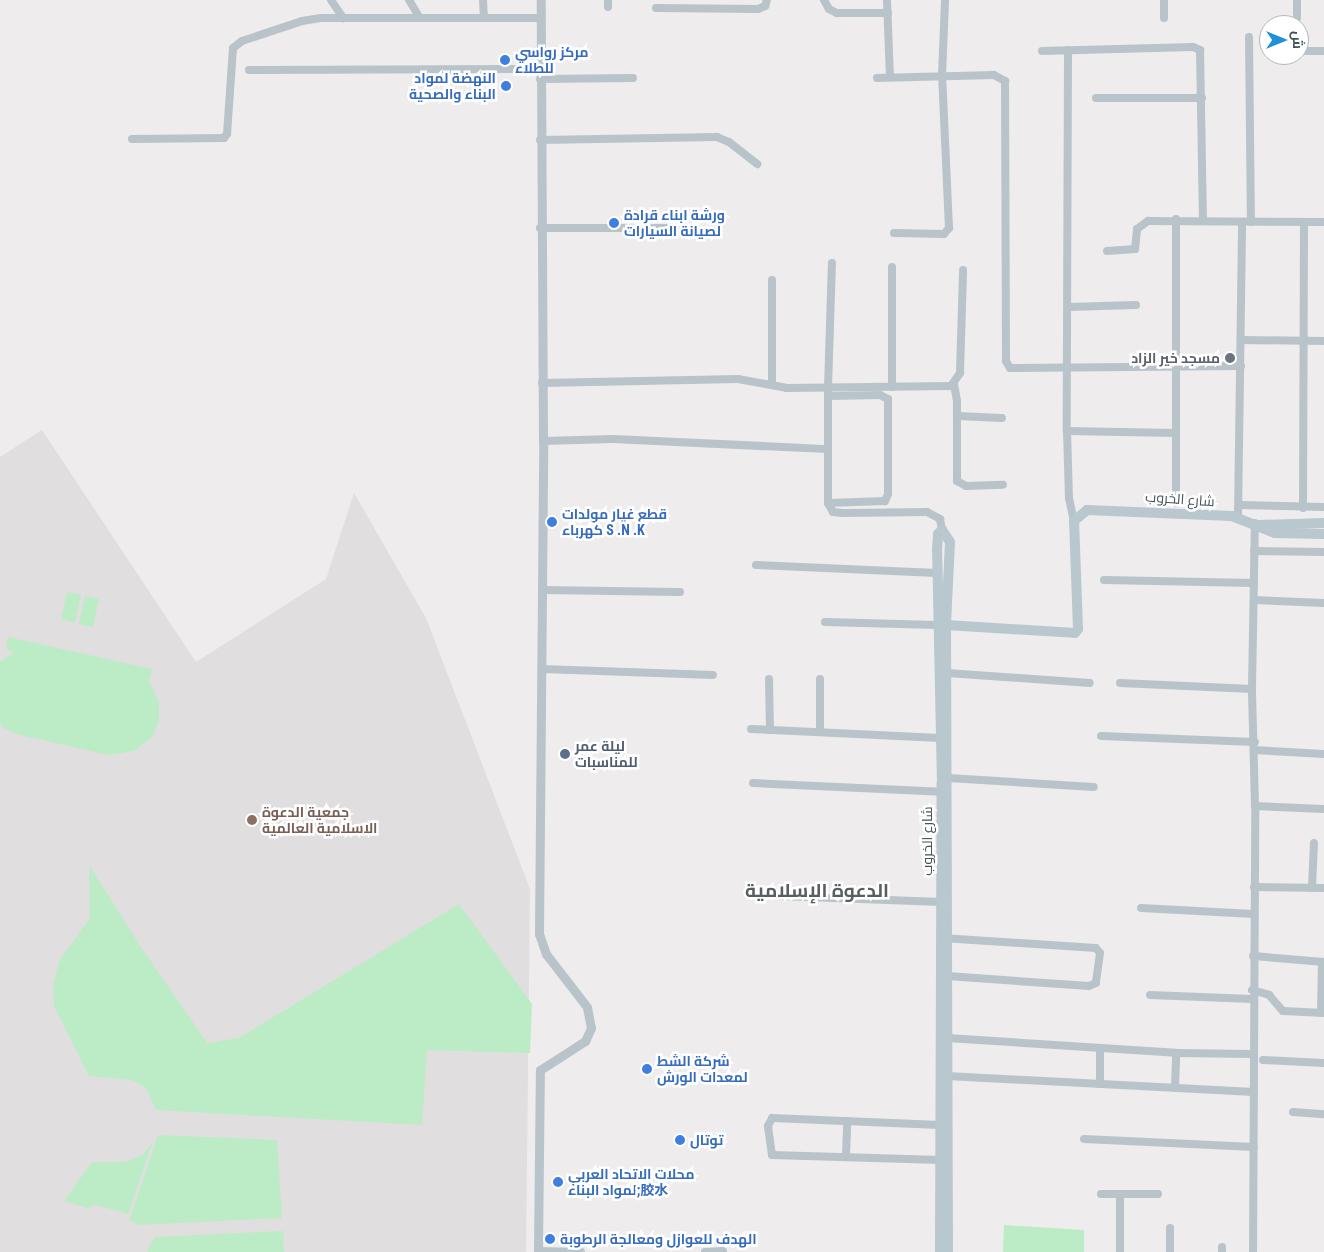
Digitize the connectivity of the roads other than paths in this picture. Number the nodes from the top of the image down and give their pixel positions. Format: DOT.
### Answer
graph roads {
  1 [pos="331,0"];
  2 [pos="408,0"];
  3 [pos="483,0"];
  4 [pos="541,0"];
  5 [pos="767,0"];
  6 [pos="824,0"];
  7 [pos="887,0"];
  8 [pos="945,0"];
  9 [pos="1164,0"];
  10 [pos="1297,0"];
  11 [pos="656,8"];
  12 [pos="888,13"];
  13 [pos="1297,15"];
  14 [pos="343,18"];
  15 [pos="420,18"];
  16 [pos="484,18"];
  17 [pos="540,18"];
  18 [pos="1164,18"];
  19 [pos="1250,37"];
  20 [pos="1068,50"];
  21 [pos="1042,51"];
  22 [pos="1309,51"];
  23 [pos="1324,51"];
  24 [pos="540,69"];
  25 [pos="249,70"];
  26 [pos="942,76"];
  27 [pos="890,77"];
  28 [pos="633,78"];
  29 [pos="877,78"];
  30 [pos="540,80"];
  31 [pos="1096,98"];
  32 [pos="1202,98"];
  33 [pos="132,140"];
  34 [pos="540,140"];
  35 [pos="757,164"];
  36 [pos="1176,219"];
  37 [pos="1203,221"];
  38 [pos="1242,222"];
  39 [pos="1251,222"];
  40 [pos="1304,222"];
  41 [pos="1324,222"];
  42 [pos="540,228"];
  43 [pos="672,228"];
  44 [pos="894,233"];
  45 [pos="1107,251"];
  46 [pos="832,263"];
  47 [pos="892,267"];
  48 [pos="963,270"];
  49 [pos="772,280"];
  50 [pos="1136,305"];
  51 [pos="1069,307"];
  52 [pos="1241,340"];
  53 [pos="1303,341"];
  54 [pos="1324,341"];
  55 [pos="1241,366"];
  56 [pos="1177,368"];
  57 [pos="1068,370"];
  58 [pos="542,383"];
  59 [pos="954,384"];
  60 [pos="772,385"];
  61 [pos="892,387"];
  62 [pos="828,388"];
  63 [pos="828,396"];
  64 [pos="957,416"];
  65 [pos="1002,418"];
  66 [pos="1067,431"];
  67 [pos="1175,433"];
  68 [pos="543,441"];
  69 [pos="828,449"];
  70 [pos="1003,485"];
  71 [pos="828,503"];
  72 [pos="1176,503"];
  73 [pos="1240,505"];
  74 [pos="1304,508"];
  75 [pos="1324,508"];
  76 [pos="1238,517"];
  77 [pos="1074,521"];
  78 [pos="1324,523"];
  79 [pos="1258,524"];
  80 [pos="942,530"];
  81 [pos="1324,534"];
  82 [pos="1254,551"];
  83 [pos="1324,552"];
  84 [pos="756,564"];
  85 [pos="937,573"];
  86 [pos="1104,580"];
  87 [pos="1254,583"];
  88 [pos="542,590"];
  89 [pos="680,592"];
  90 [pos="1254,600"];
  91 [pos="1324,603"];
  92 [pos="825,622"];
  93 [pos="941,625"];
  94 [pos="542,669"];
  95 [pos="947,673"];
  96 [pos="713,675"];
  97 [pos="769,679"];
  98 [pos="820,679"];
  99 [pos="1090,683"];
  100 [pos="1120,683"];
  101 [pos="1252,689"];
  102 [pos="751,729"];
  103 [pos="770,730"];
  104 [pos="820,732"];
  105 [pos="1101,736"];
  106 [pos="940,738"];
  107 [pos="1254,746"];
  108 [pos="1324,754"];
  109 [pos="948,778"];
  110 [pos="754,783"];
  111 [pos="1094,786"];
  112 [pos="941,792"];
  113 [pos="1255,806"];
  114 [pos="1324,808"];
  115 [pos="1314,843"];
  116 [pos="1254,887"];
  117 [pos="1312,888"];
  118 [pos="1324,888"];
  119 [pos="780,896"];
  120 [pos="941,902"];
  121 [pos="1142,908"];
  122 [pos="1254,914"];
  123 [pos="944,939"];
  124 [pos="1253,956"];
  125 [pos="1323,962"];
  126 [pos="947,976"];
  127 [pos="1150,995"];
  128 [pos="1252,995"];
  129 [pos="1323,1013"];
  130 [pos="947,1038"];
  131 [pos="1100,1048"];
  132 [pos="1176,1053"];
  133 [pos="1253,1054"];
  134 [pos="1263,1060"];
  135 [pos="1324,1063"];
  136 [pos="948,1076"];
  137 [pos="1100,1084"];
  138 [pos="1175,1088"];
  139 [pos="1254,1092"];
  140 [pos="1293,1112"];
  141 [pos="1324,1114"];
  142 [pos="847,1121"];
  143 [pos="940,1125"];
  144 [pos="1084,1140"];
  145 [pos="1254,1147"];
  146 [pos="846,1157"];
  147 [pos="940,1160"];
  148 [pos="1101,1194"];
  149 [pos="1120,1194"];
  150 [pos="1158,1194"];
  151 [pos="1170,1228"];
  152 [pos="538,1251"];
  153 [pos="581,1252"];
  154 [pos="706,1252"];
  155 [pos="723,1252"];
  156 [pos="940,1252"];
  157 [pos="948,1252"];
  158 [pos="1120,1252"];
  159 [pos="1170,1252"];
  160 [pos="1253,1252"];
  1 -- 14 [label="street"];
  2 -- 15 [label="street"];
  3 -- 16 [label="street"];
  4 -- 17 [label="street"];
  5 -- 11 [label="street"];
  6 -- 12 [label="street"];
  7 -- 12 [label="street"];
  8 -- 26 [label="street"];
  9 -- 18 [label="street"];
  10 -- 13 [label="street"];
  12 -- 27 [label="street"];
  14 -- 15 [label="street"];
  14 -- 33 [label="street"];
  15 -- 16 [label="street"];
  16 -- 17 [label="street"];
  17 -- 24 [label="street"];
  19 -- 39 [label="street"];
  20 -- 21 [label="street"];
  20 -- 32 [label="street"];
  20 -- 51 [label="street"];
  22 -- 23 [label="street"];
  24 -- 25 [label="street"];
  24 -- 30 [label="street"];
  26 -- 27 [label="street"];
  26 -- 44 [label="street"];
  26 -- 57 [label="street"];
  27 -- 29 [label="street"];
  28 -- 30 [label="street"];
  30 -- 34 [label="street"];
  31 -- 32 [label="street"];
  32 -- 37 [label="street"];
  34 -- 35 [label="street"];
  34 -- 42 [label="street"];
  36 -- 37 [label="street"];
  36 -- 45 [label="street"];
  36 -- 56 [label="street"];
  37 -- 38 [label="street"];
  38 -- 39 [label="street"];
  38 -- 52 [label="street"];
  39 -- 40 [label="street"];
  40 -- 41 [label="street"];
  40 -- 53 [label="street"];
  42 -- 43 [label="street"];
  42 -- 58 [label="street"];
  46 -- 62 [label="street"];
  47 -- 61 [label="street"];
  48 -- 59 [label="street"];
  49 -- 60 [label="street"];
  50 -- 51 [label="street"];
  51 -- 57 [label="street"];
  52 -- 53 [label="street"];
  52 -- 55 [label="street"];
  53 -- 54 [label="street"];
  53 -- 74 [label="street"];
  55 -- 56 [label="street"];
  55 -- 73 [label="street"];
  56 -- 57 [label="street"];
  56 -- 67 [label="street"];
  57 -- 66 [label="street"];
  58 -- 60 [label="street"];
  58 -- 68 [label="street"];
  59 -- 61 [label="street"];
  59 -- 64 [label="street"];
  60 -- 62 [label="street"];
  61 -- 62 [label="street"];
  62 -- 63 [label="street"];
  63 -- 69 [label="street"];
  63 -- 71 [label="street"];
  64 -- 65 [label="street"];
  64 -- 70 [label="street"];
  66 -- 67 [label="street"];
  66 -- 77 [label="street"];
  67 -- 72 [label="street"];
  68 -- 69 [label="street"];
  68 -- 88 [label="street"];
  69 -- 71 [label="street"];
  71 -- 80 [label="street"];
  73 -- 74 [label="street"];
  73 -- 76 [label="street"];
  74 -- 75 [label="street"];
  76 -- 77 [label="main road, شارع الخروب"];
  76 -- 79 [label="main road, شارع الخروب"];
  77 -- 93 [label="main road"];
  78 -- 79 [label="main road, شارع الخروب"];
  79 -- 81 [label="main road, شارع الخروب"];
  79 -- 82 [label="street"];
  80 -- 85 [label="main road, شارع الخروب"];
  80 -- 93 [label="main road, شارع الخروب"];
  82 -- 83 [label="street"];
  82 -- 87 [label="street"];
  84 -- 85 [label="street"];
  85 -- 93 [label="main road, شارع الخروب"];
  86 -- 87 [label="street"];
  87 -- 90 [label="street"];
  88 -- 89 [label="street"];
  88 -- 94 [label="street"];
  90 -- 91 [label="street"];
  90 -- 101 [label="street"];
  92 -- 93 [label="street"];
  93 -- 95 [label="main road, شارع الخروب"];
  93 -- 106 [label="main road, شارع الخروب"];
  94 -- 96 [label="street"];
  94 -- 152 [label="street"];
  95 -- 99 [label="street"];
  95 -- 109 [label="main road, شارع الخروب"];
  97 -- 103 [label="street"];
  98 -- 104 [label="street"];
  100 -- 101 [label="street"];
  101 -- 107 [label="street"];
  102 -- 103 [label="street"];
  103 -- 104 [label="street"];
  104 -- 106 [label="street"];
  105 -- 107 [label="street"];
  106 -- 112 [label="main road, شارع الخروب"];
  107 -- 108 [label="street"];
  107 -- 113 [label="street"];
  109 -- 111 [label="street"];
  109 -- 123 [label="main road, شارع الخروب"];
  110 -- 112 [label="street"];
  112 -- 120 [label="main road, شارع الخروب"];
  113 -- 114 [label="street"];
  113 -- 116 [label="street"];
  115 -- 117 [label="street"];
  116 -- 117 [label="street"];
  116 -- 122 [label="street"];
  117 -- 118 [label="street"];
  119 -- 120 [label="street"];
  120 -- 123 [label="main road, شارع الخروب"];
  121 -- 122 [label="street"];
  122 -- 124 [label="street"];
  123 -- 126 [label="main road, شارع الخروب"];
  123 -- 126 [label="street"];
  123 -- 143 [label="main road, شارع الخروب"];
  124 -- 125 [label="street"];
  124 -- 128 [label="street"];
  125 -- 129 [label="street"];
  126 -- 130 [label="main road, شارع الخروب"];
  127 -- 128 [label="street"];
  128 -- 129 [label="street"];
  128 -- 133 [label="street"];
  130 -- 131 [label="street"];
  130 -- 136 [label="main road, شارع الخروب"];
  131 -- 132 [label="street"];
  131 -- 137 [label="street"];
  132 -- 133 [label="street"];
  132 -- 138 [label="street"];
  133 -- 139 [label="street"];
  134 -- 135 [label="street"];
  136 -- 137 [label="street"];
  136 -- 157 [label="main road, شارع الخروب"];
  137 -- 138 [label="street"];
  138 -- 139 [label="street"];
  139 -- 145 [label="street"];
  140 -- 141 [label="street"];
  142 -- 143 [label="street"];
  142 -- 146 [label="street"];
  142 -- 146 [label="street"];
  143 -- 147 [label="main road, شارع الخروب"];
  144 -- 145 [label="street"];
  145 -- 160 [label="street"];
  146 -- 147 [label="street"];
  147 -- 156 [label="main road, شارع الخروب"];
  148 -- 149 [label="street"];
  149 -- 150 [label="street"];
  149 -- 158 [label="street"];
  151 -- 159 [label="street"];
  152 -- 153 [label="street"];
  154 -- 155 [label="street"];
}
